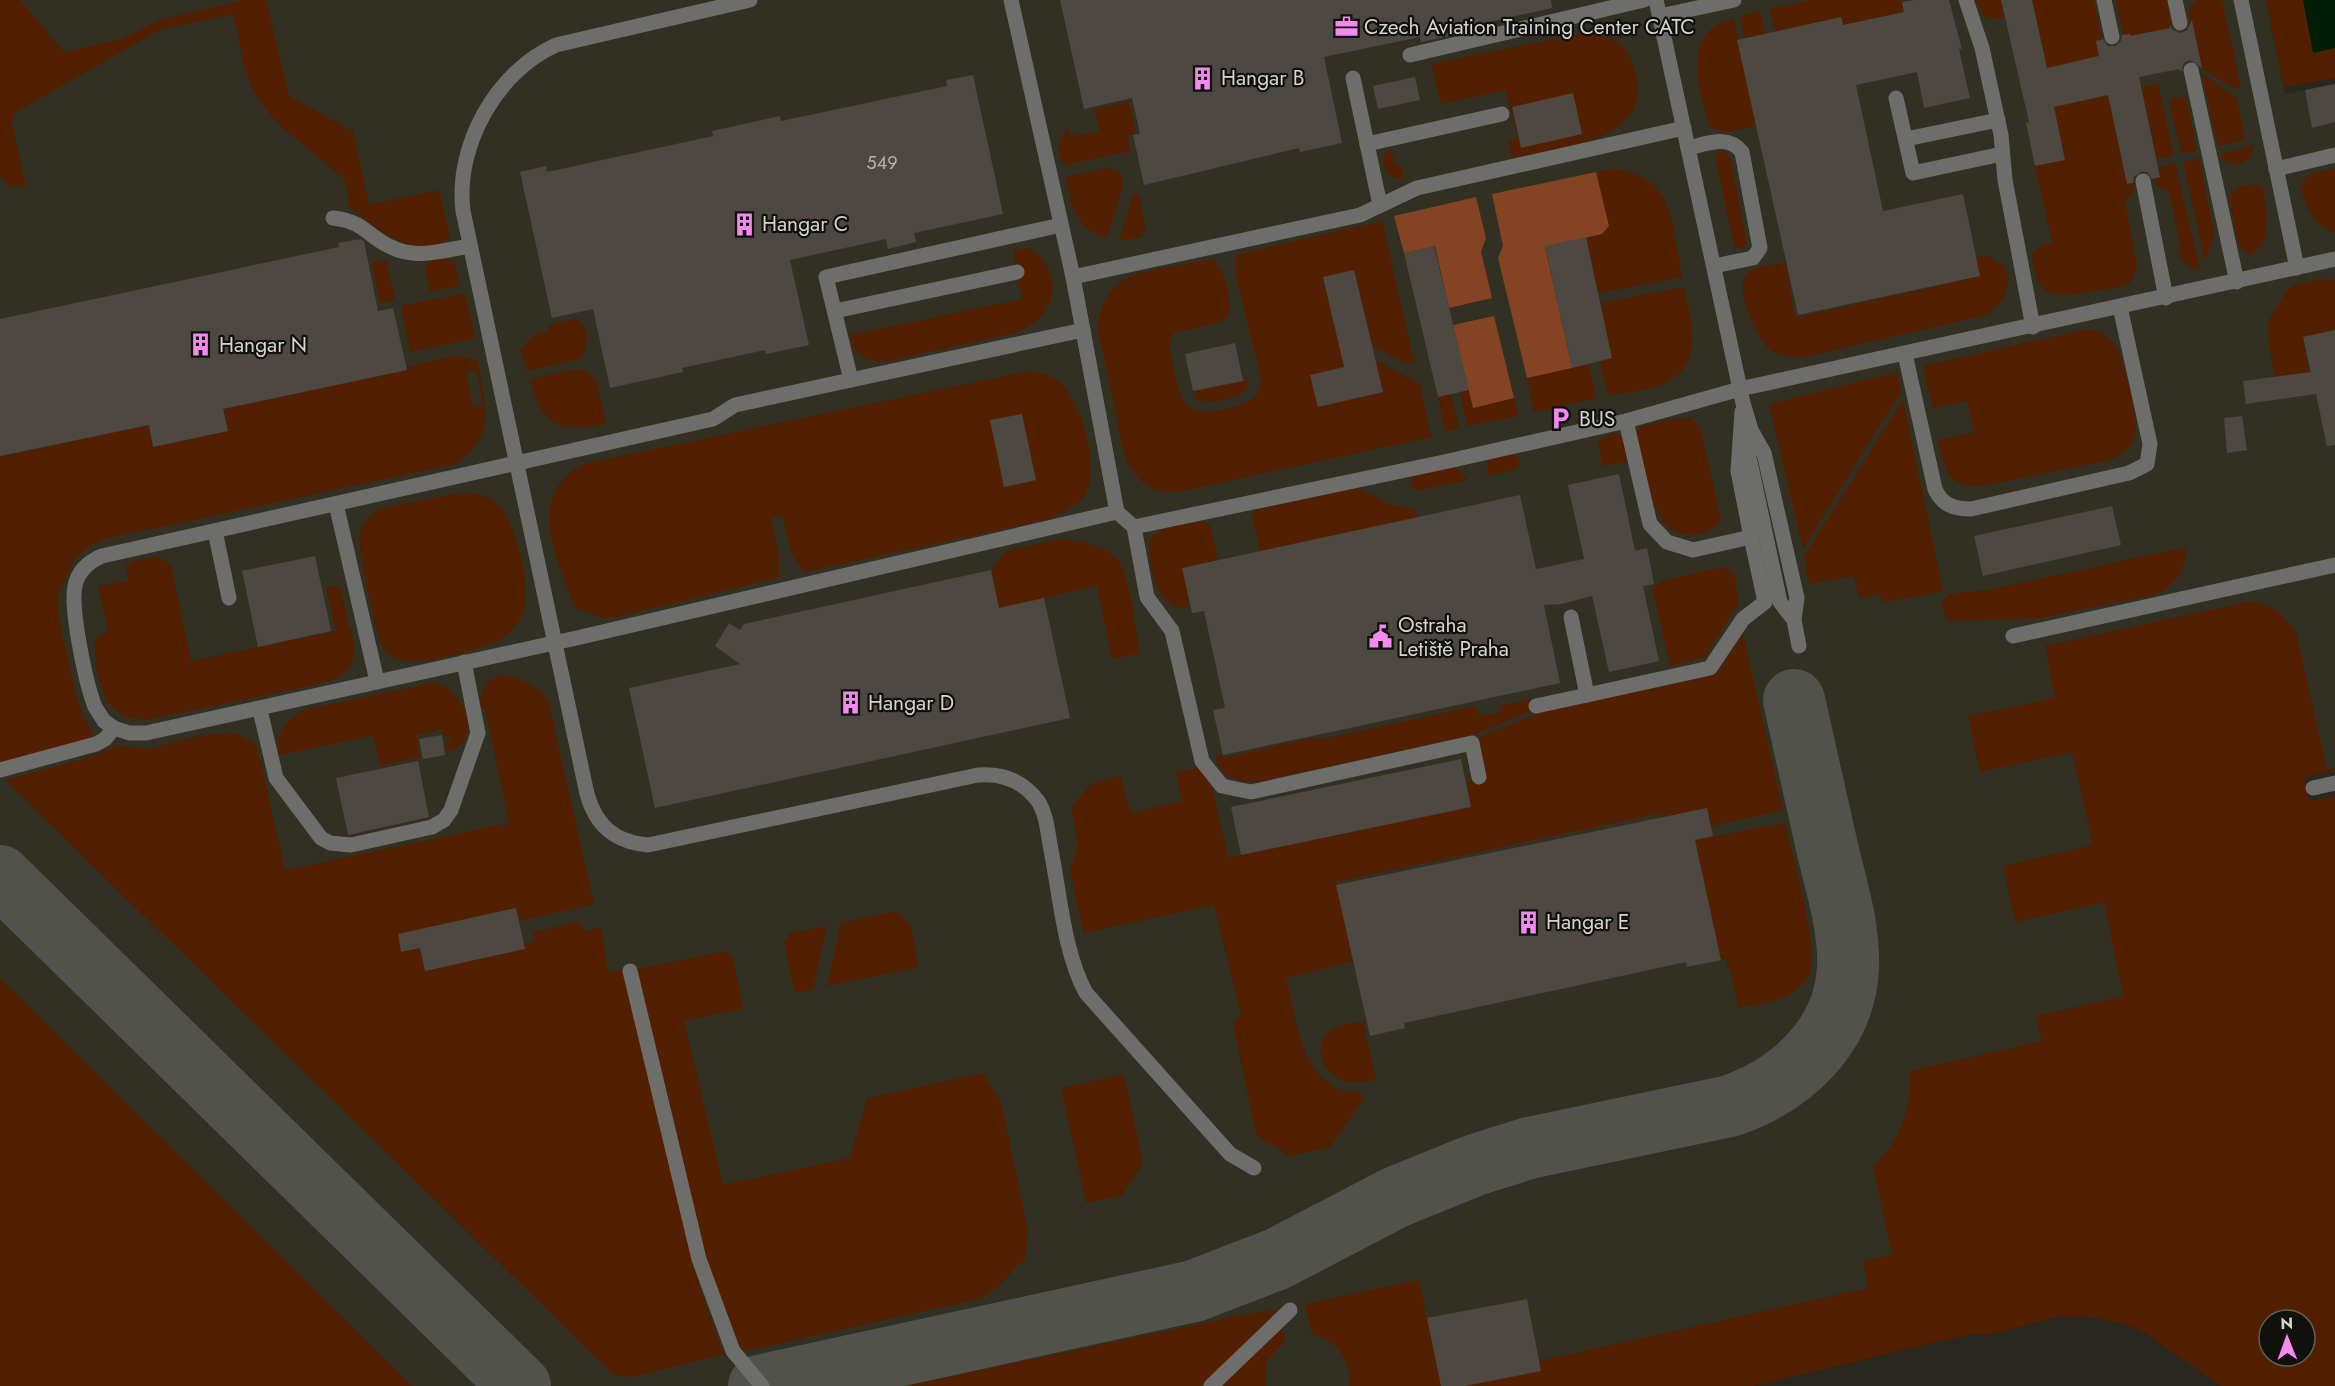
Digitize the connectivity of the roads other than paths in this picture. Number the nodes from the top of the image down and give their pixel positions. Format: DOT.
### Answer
graph roads {
  1 [pos="750,0"];
  2 [pos="1011,0"];
  3 [pos="1644,0"];
  4 [pos="1656,0"];
  5 [pos="1734,0"];
  6 [pos="1966,0"];
  7 [pos="2104,0"];
  8 [pos="2175,0"];
  9 [pos="2241,0"];
  10 [pos="1660,16"];
  11 [pos="2180,23"];
  12 [pos="2112,37"];
  13 [pos="1410,55"];
  14 [pos="2191,70"];
  15 [pos="1353,78"];
  16 [pos="1896,98"];
  17 [pos="1502,114"];
  18 [pos="1998,120"];
  19 [pos="1684,128"];
  20 [pos="1906,139"];
  21 [pos="1367,144"];
  22 [pos="1688,148"];
  23 [pos="2002,154"];
  24 [pos="2335,155"];
  25 [pos="2276,169"];
  26 [pos="2143,181"];
  27 [pos="1380,205"];
  28 [pos="333,218"];
  29 [pos="1061,225"];
  30 [pos="470,246"];
  31 [pos="2335,260"];
  32 [pos="1713,266"];
  33 [pos="2297,268"];
  34 [pos="1017,272"];
  35 [pos="1073,277"];
  36 [pos="2237,282"];
  37 [pos="2166,298"];
  38 [pos="2120,308"];
  39 [pos="835,311"];
  40 [pos="2033,327"];
  41 [pos="1083,330"];
  42 [pos="1905,354"];
  43 [pos="851,380"];
  44 [pos="1741,396"];
  45 [pos="1626,421"];
  46 [pos="517,463"];
  47 [pos="336,504"];
  48 [pos="1117,512"];
  49 [pos="1134,527"];
  50 [pos="215,531"];
  51 [pos="1751,537"];
  52 [pos="2335,564"];
  53 [pos="229,598"];
  54 [pos="1571,617"];
  55 [pos="2013,636"];
  56 [pos="555,642"];
  57 [pos="1799,646"];
  58 [pos="464,662"];
  59 [pos="377,681"];
  60 [pos="1587,695"];
  61 [pos="1536,706"];
  62 [pos="260,710"];
  63 [pos="114,728"];
  64 [pos="0,770"];
  65 [pos="1479,777"];
  66 [pos="2335,783"];
  67 [pos="2313,788"];
  68 [pos="630,971"];
  69 [pos="1254,1168"];
  70 [pos="1290,1310"];
  71 [pos="762,1386"];
  72 [pos="1211,1386"];
  1 -- 30 [label="lane"];
  2 -- 29 [label="lane"];
  3 -- 13 [label="lane"];
  4 -- 10 [label="lane"];
  5 -- 10 [label="lane"];
  6 -- 18 [label="lane"];
  7 -- 12 [label="lane"];
  8 -- 11 [label="lane"];
  9 -- 25 [label="lane"];
  10 -- 19 [label="lane"];
  14 -- 36 [label="lane"];
  15 -- 21 [label="lane"];
  16 -- 20 [label="lane"];
  17 -- 21 [label="lane"];
  18 -- 20 [label="lane"];
  18 -- 23 [label="lane"];
  19 -- 22 [label="lane"];
  19 -- 27 [label="lane"];
  20 -- 23 [label="lane"];
  21 -- 27 [label="lane"];
  22 -- 32 [label="lane"];
  22 -- 32 [label="lane"];
  23 -- 40 [label="lane"];
  24 -- 25 [label="lane"];
  25 -- 33 [label="lane"];
  26 -- 37 [label="lane"];
  27 -- 35 [label="lane"];
  28 -- 30 [label="lane"];
  29 -- 35 [label="lane"];
  29 -- 39 [label="lane"];
  30 -- 46 [label="lane"];
  31 -- 33 [label="lane"];
  32 -- 44 [label="lane"];
  33 -- 36 [label="lane"];
  34 -- 39 [label="lane"];
  35 -- 41 [label="lane"];
  36 -- 37 [label="lane"];
  37 -- 38 [label="lane"];
  38 -- 40 [label="lane"];
  38 -- 42 [label="lane"];
  39 -- 43 [label="lane"];
  40 -- 42 [label="lane"];
  41 -- 43 [label="lane"];
  41 -- 48 [label="lane"];
  42 -- 44 [label="lane"];
  43 -- 46 [label="lane"];
  44 -- 45 [label="lane"];
  44 -- 51 [label="lane"];
  44 -- 57 [label="lane"];
  45 -- 49 [label="lane"];
  45 -- 51 [label="lane"];
  46 -- 47 [label="lane"];
  46 -- 56 [label="lane"];
  47 -- 50 [label="lane"];
  47 -- 59 [label="lane"];
  48 -- 49 [label="lane"];
  48 -- 56 [label="lane"];
  49 -- 65 [label="lane"];
  50 -- 53 [label="lane"];
  50 -- 63 [label="lane"];
  51 -- 60 [label="lane"];
  52 -- 55 [label="lane"];
  54 -- 60 [label="lane"];
  56 -- 58 [label="lane"];
  56 -- 69 [label="lane"];
  58 -- 59 [label="lane"];
  58 -- 62 [label="lane"];
  59 -- 62 [label="lane"];
  60 -- 61 [label="lane"];
  62 -- 63 [label="lane"];
  63 -- 64 [label="lane"];
  66 -- 67 [label="lane"];
  68 -- 71 [label="lane"];
  70 -- 72 [label="lane"];
}
